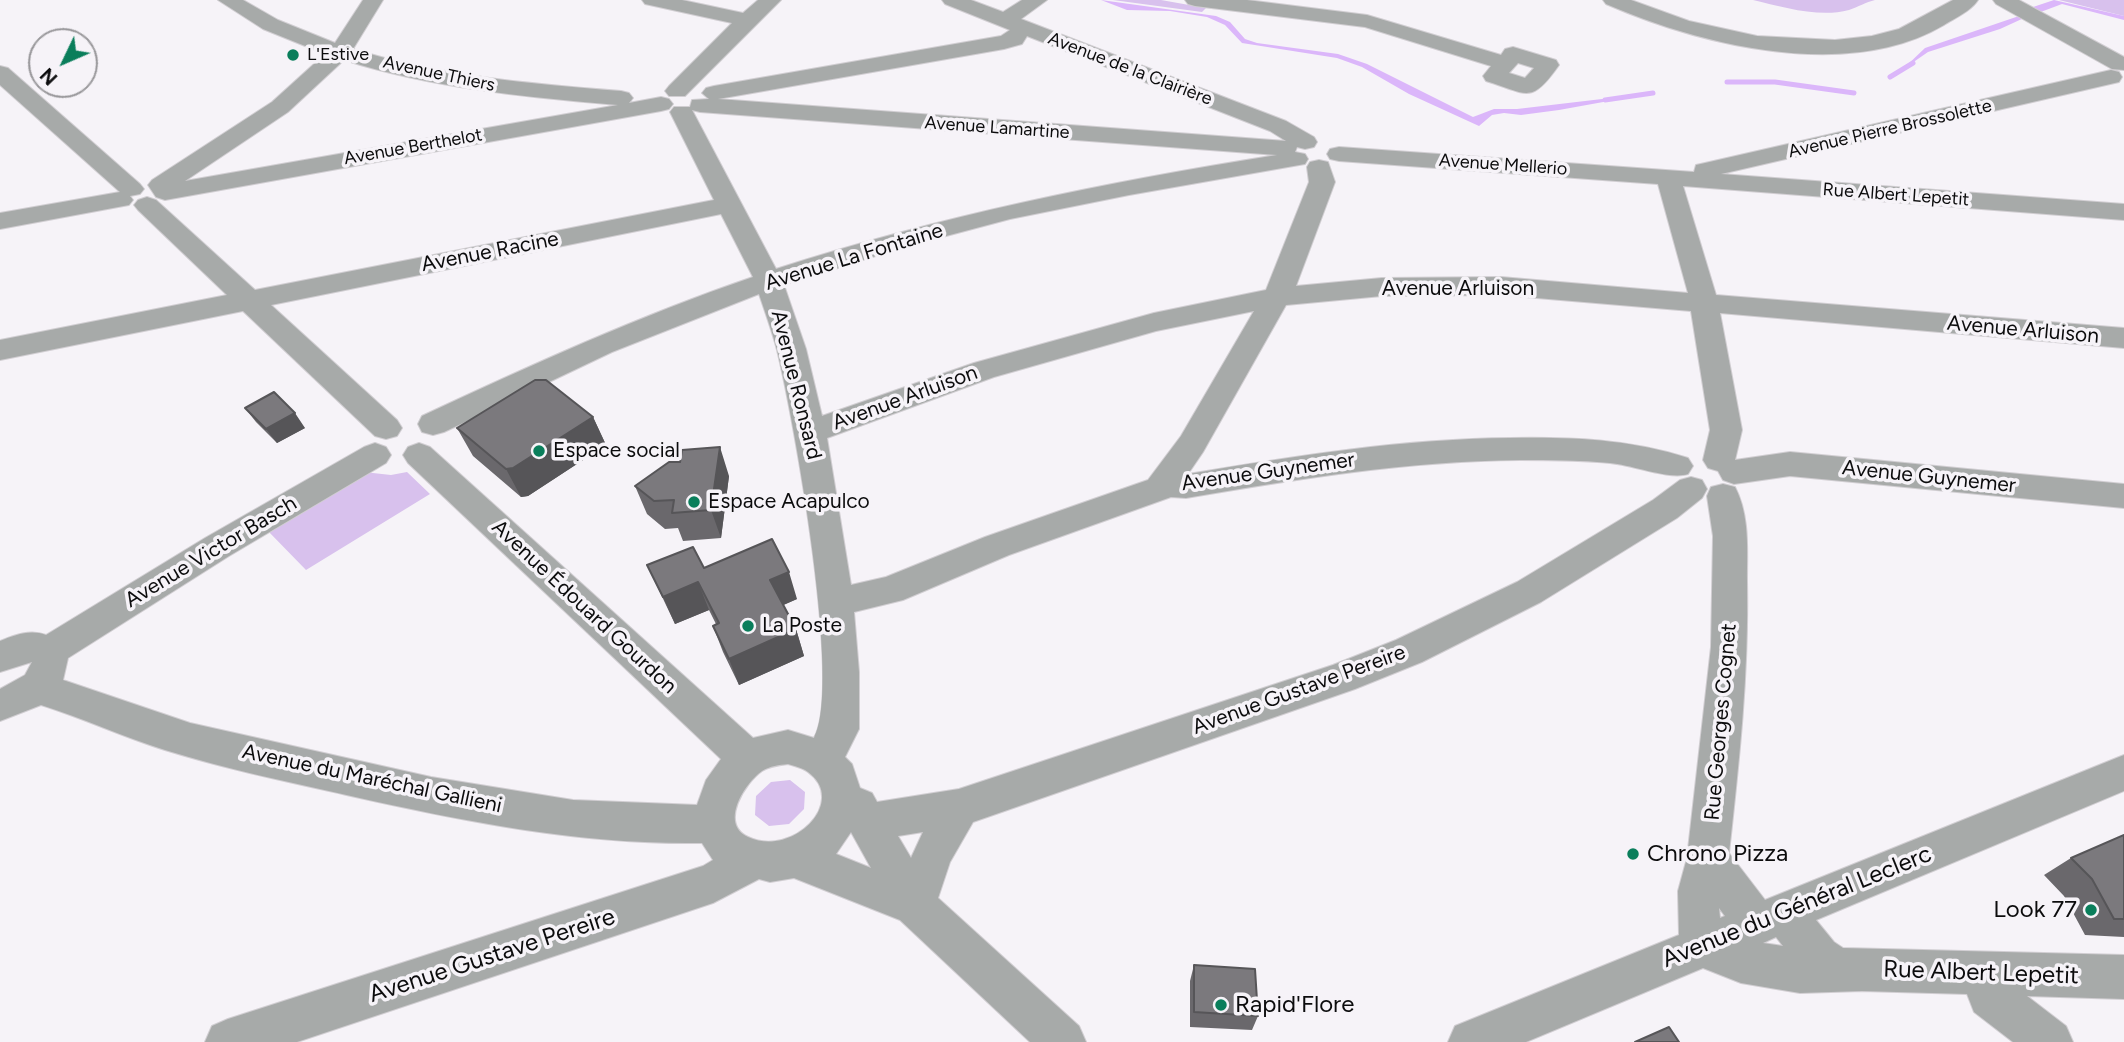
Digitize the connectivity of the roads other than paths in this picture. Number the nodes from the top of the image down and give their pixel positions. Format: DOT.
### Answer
graph roads {
  1 [pos="228,0"];
  2 [pos="373,0"];
  3 [pos="652,0"];
  4 [pos="771,0"];
  5 [pos="952,0"];
  6 [pos="1037,0"];
  7 [pos="1195,0"];
  8 [pos="1613,0"];
  9 [pos="1968,0"];
  10 [pos="2003,0"];
  11 [pos="747,20"];
  12 [pos="1014,24"];
  13 [pos="339,52"];
  14 [pos="1555,59"];
  15 [pos="2120,72"];
  16 [pos="0,73"];
  17 [pos="681,101"];
  18 [pos="1311,154"];
  19 [pos="1743,174"];
  20 [pos="1668,177"];
  21 [pos="145,194"];
  22 [pos="731,204"];
  23 [pos="2119,218"];
  24 [pos="0,221"];
  25 [pos="769,281"];
  26 [pos="1277,298"];
  27 [pos="248,300"];
  28 [pos="1703,302"];
  29 [pos="2124,338"];
  30 [pos="0,350"];
  31 [pos="810,432"];
  32 [pos="426,439"];
  33 [pos="381,441"];
  34 [pos="1709,476"];
  35 [pos="1164,484"];
  36 [pos="2124,496"];
  37 [pos="836,602"];
  38 [pos="48,652"];
  39 [pos="0,657"];
  40 [pos="37,688"];
  41 [pos="0,705"];
  42 [pos="748,759"];
  43 [pos="832,768"];
  44 [pos="2124,773"];
  45 [pos="959,808"];
  46 [pos="869,822"];
  47 [pos="716,824"];
  48 [pos="796,859"];
  49 [pos="1708,859"];
  50 [pos="752,861"];
  51 [pos="915,905"];
  52 [pos="1769,919"];
  53 [pos="1702,946"];
  54 [pos="1838,970"];
  55 [pos="1980,972"];
  56 [pos="2124,977"];
  57 [pos="228,1042"];
  58 [pos="1063,1042"];
  59 [pos="1471,1042"];
  60 [pos="2050,1042"];
  1 -- 13 [label="street, Avenue Thiers"];
  2 -- 13 [label="street"];
  3 -- 11 [label="street"];
  4 -- 11 [label="street"];
  5 -- 12 [label="street, Avenue de la Clairière"];
  6 -- 12 [label="street, Avenue Berthelot"];
  7 -- 14 [label="street"];
  8 -- 9 [label="street"];
  10 -- 15 [label="street"];
  11 -- 17 [label="street"];
  12 -- 17 [label="street, Avenue Berthelot"];
  12 -- 18 [label="street, Avenue de la Clairière"];
  13 -- 17 [label="street, Avenue Thiers"];
  13 -- 21 [label="street"];
  15 -- 19 [label="street, Avenue Pierre Brossolette"];
  16 -- 21 [label="street"];
  17 -- 18 [label="street, Avenue Lamartine"];
  17 -- 21 [label="street, Avenue Berthelot"];
  17 -- 22 [label="street, Avenue Ronsard"];
  18 -- 20 [label="street, Avenue Mellerio"];
  18 -- 25 [label="street, Avenue La Fontaine"];
  18 -- 26 [label="street"];
  19 -- 20 [label="street, Rue Albert Lepetit"];
  19 -- 23 [label="street, Rue Albert Lepetit"];
  20 -- 28 [label="street, Rue Georges Cognet"];
  21 -- 24 [label="street, Avenue Berthelot"];
  21 -- 27 [label="street"];
  22 -- 25 [label="street, Avenue Ronsard"];
  22 -- 27 [label="street, Avenue Racine"];
  25 -- 31 [label="street, Avenue Ronsard"];
  25 -- 32 [label="street, Avenue La Fontaine"];
  26 -- 28 [label="street, Avenue Arluison"];
  26 -- 31 [label="street, Avenue Arluison"];
  26 -- 35 [label="street"];
  27 -- 30 [label="street, Avenue Racine"];
  27 -- 33 [label="street"];
  28 -- 29 [label="street, Avenue Arluison"];
  28 -- 34 [label="street, Rue Georges Cognet"];
  31 -- 37 [label="street, Avenue Ronsard"];
  32 -- 33 [label="street, Avenue Victor Basch"];
  32 -- 42 [label="street, Avenue Édouard Gourdon"];
  33 -- 38 [label="street, Avenue Victor Basch"];
  34 -- 35 [label="street, Avenue Guynemer"];
  34 -- 36 [label="street, Avenue Guynemer"];
  34 -- 45 [label="street, Avenue Gustave Pereire"];
  34 -- 49 [label="street, Rue Georges Cognet"];
  35 -- 37 [label="street, Avenue Guynemer"];
  37 -- 43 [label="street, Avenue Ronsard"];
  38 -- 39 [label="street"];
  38 -- 40 [label="street"];
  40 -- 41 [label="street"];
  40 -- 47 [label="street, Avenue du Maréchal Gallieni"];
  42 -- 43 [label="street"];
  42 -- 47 [label="street"];
  43 -- 46 [label="street"];
  43 -- 48 [label="street"];
  44 -- 52 [label="street, Avenue du Général Leclerc"];
  45 -- 46 [label="street, Avenue Gustave Pereire"];
  45 -- 51 [label="street"];
  46 -- 51 [label="street"];
  47 -- 50 [label="street"];
  48 -- 50 [label="street"];
  48 -- 51 [label="street"];
  49 -- 52 [label="street"];
  49 -- 53 [label="street, Rue Georges Cognet"];
  50 -- 57 [label="street, Avenue Gustave Pereire"];
  51 -- 58 [label="street"];
  52 -- 53 [label="street, Avenue du Général Leclerc"];
  52 -- 54 [label="street"];
  53 -- 54 [label="street, Rue Albert Lepetit"];
  53 -- 59 [label="street, Avenue du Général Leclerc"];
  54 -- 55 [label="street, Rue Albert Lepetit"];
  55 -- 56 [label="street, Rue Albert Lepetit"];
  55 -- 60 [label="street"];
}
